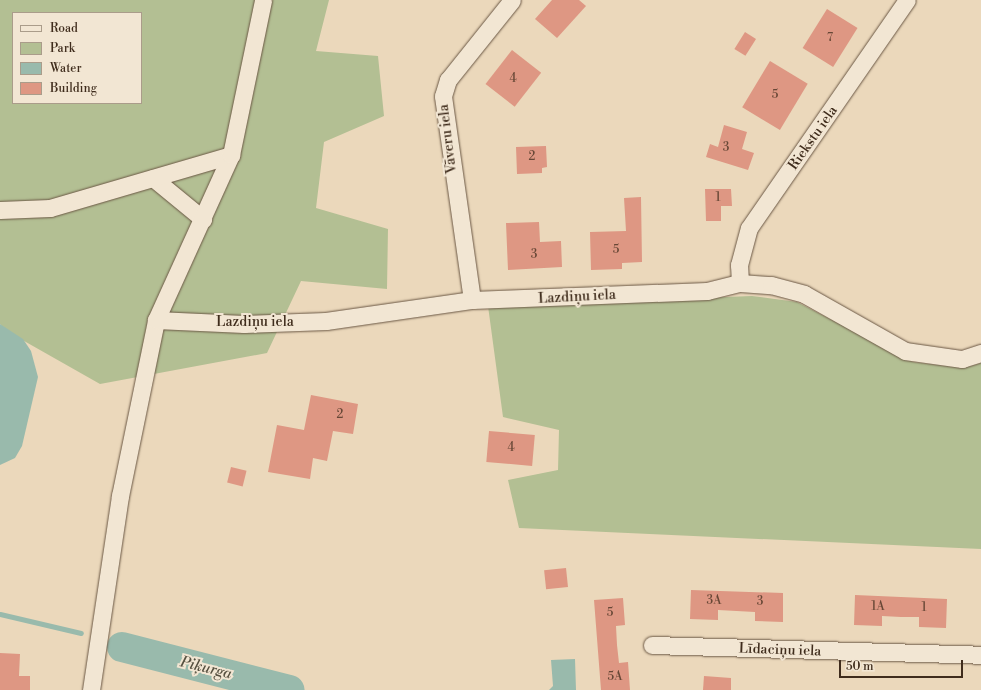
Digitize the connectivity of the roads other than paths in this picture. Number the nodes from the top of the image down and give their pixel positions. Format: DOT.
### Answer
graph roads {
  1 [pos="263,0"];
  2 [pos="512,0"];
  3 [pos="907,0"];
  4 [pos="230,155"];
  5 [pos="152,178"];
  6 [pos="0,210"];
  7 [pos="203,219"];
  8 [pos="740,283"];
  9 [pos="472,300"];
  10 [pos="156,320"];
  11 [pos="981,353"];
  12 [pos="652,645"];
  13 [pos="981,655"];
  14 [pos="91,690"];
  1 -- 4 [label="street"];
  2 -- 9 [label="street, Vāveru iela"];
  3 -- 8 [label="street, Riekstu iela"];
  4 -- 5 [label="street"];
  4 -- 7 [label="street"];
  5 -- 6 [label="street"];
  5 -- 7 [label="street"];
  7 -- 10 [label="street"];
  8 -- 9 [label="street, Lazdiņu iela"];
  8 -- 11 [label="street, Lazdiņu iela"];
  9 -- 10 [label="street, Lazdiņu iela"];
  10 -- 14 [label="street"];
  12 -- 13 [label="street, Līdaciņu iela"];
}
